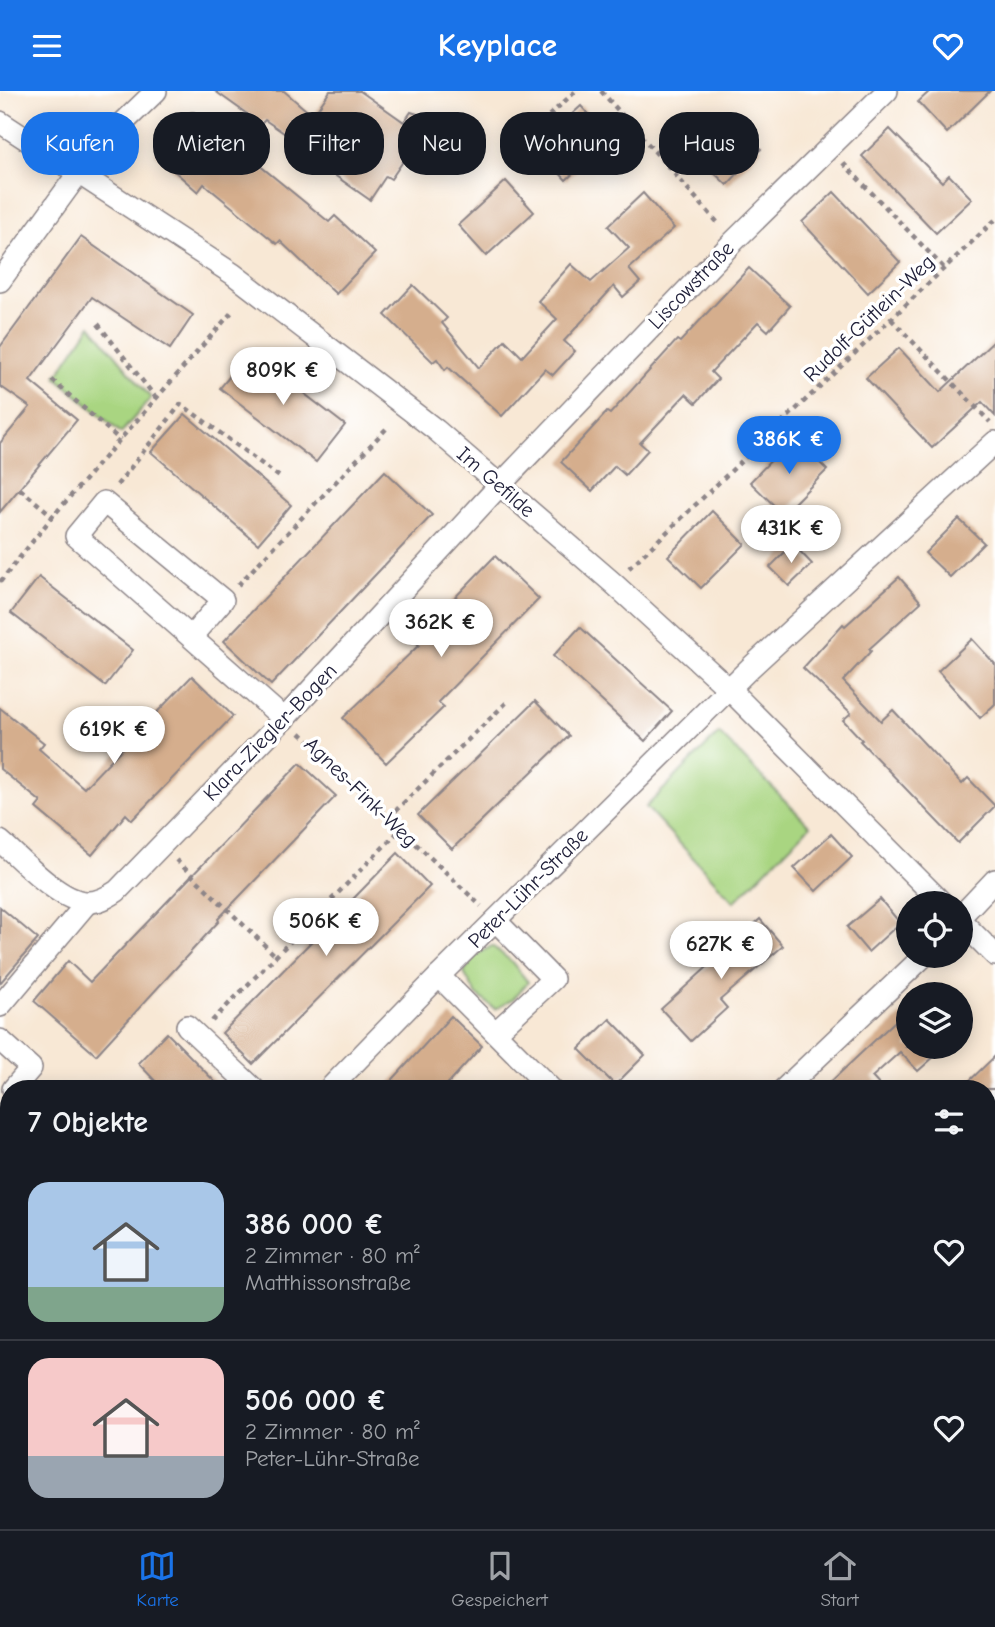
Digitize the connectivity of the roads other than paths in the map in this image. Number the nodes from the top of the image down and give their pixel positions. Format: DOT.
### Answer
graph roads {
  1 [pos="156,91"];
  2 [pos="887,91"];
  3 [pos="134,112"];
  4 [pos="0,122"];
  5 [pos="21,135"];
  6 [pos="78,175"];
  7 [pos="84,175"];
  8 [pos="0,281"];
  9 [pos="995,442"];
  10 [pos="499,485"];
  11 [pos="191,637"];
  12 [pos="729,689"];
  13 [pos="284,719"];
  14 [pos="0,841"];
  15 [pos="995,880"];
  16 [pos="930,891"];
  17 [pos="87,903"];
  18 [pos="973,905"];
  19 [pos="496,921"];
  20 [pos="973,932"];
  21 [pos="995,955"];
  22 [pos="911,968"];
  23 [pos="439,976"];
  24 [pos="0,1006"];
  25 [pos="192,1031"];
  26 [pos="496,1032"];
  27 [pos="0,1040"];
  28 [pos="21,1080"];
  29 [pos="244,1080"];
  30 [pos="338,1080"];
  31 [pos="542,1080"];
  32 [pos="793,1080"];
  1 -- 3 [label="street"];
  2 -- 10 [label="street, Liscowstraße"];
  4 -- 5 [label="street, Im Gefilde"];
  6 -- 8 [label="street"];
  7 -- 10 [label="street, Im Gefilde"];
  9 -- 12 [label="street, Peter-Lühr-Straße"];
  10 -- 12 [label="street, Im Gefilde"];
  10 -- 13 [label="street, Klara-Ziegler-Bogen"];
  11 -- 11 [label="street"];
  11 -- 13 [label="street"];
  12 -- 16 [label="street, Im Gefilde"];
  12 -- 19 [label="street, Peter-Lühr-Straße"];
  13 -- 17 [label="street, Klara-Ziegler-Bogen"];
  14 -- 17 [label="street"];
  15 -- 18 [label="street"];
  17 -- 24 [label="street, Klara-Ziegler-Bogen"];
  19 -- 23 [label="street, Peter-Lühr-Straße"];
  19 -- 26 [label="street"];
  20 -- 21 [label="street"];
  22 -- 32 [label="street"];
  23 -- 26 [label="street"];
  23 -- 30 [label="street, Peter-Lühr-Straße"];
  25 -- 29 [label="street"];
  26 -- 31 [label="street"];
  27 -- 28 [label="street"];
}
